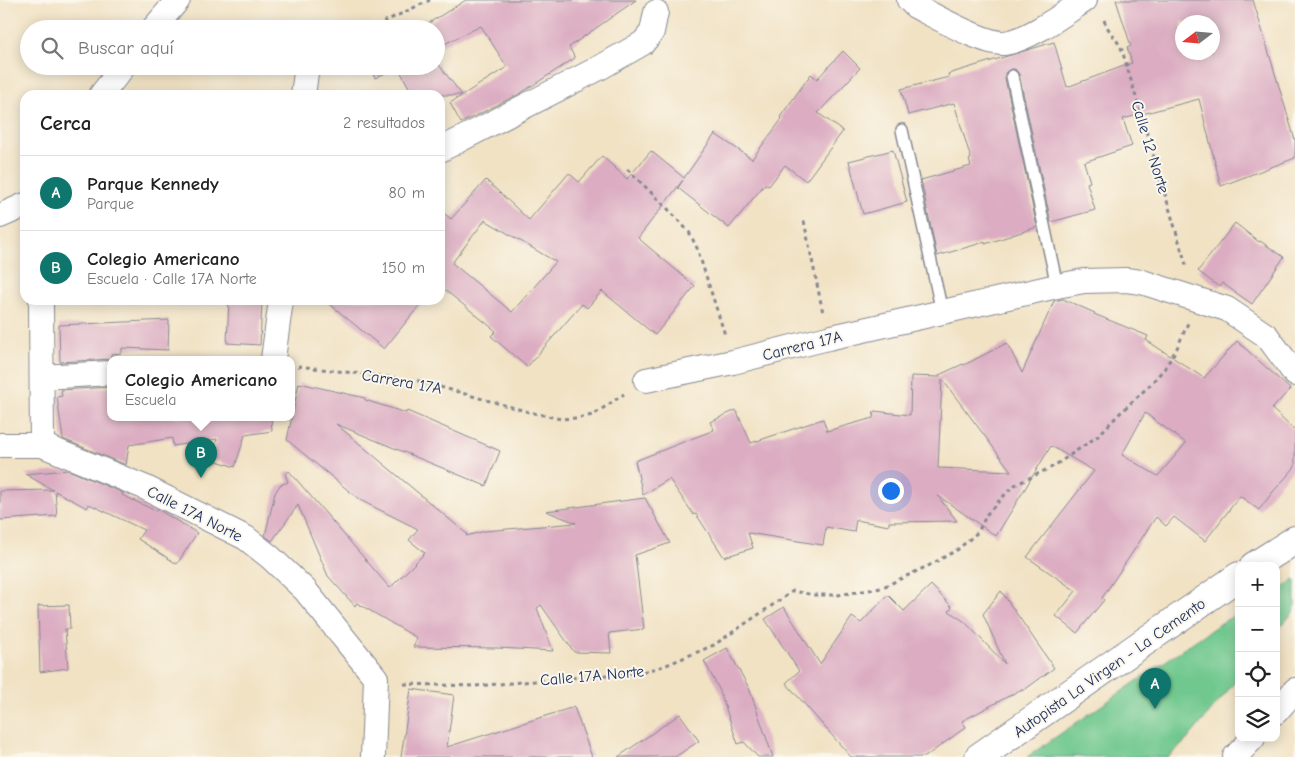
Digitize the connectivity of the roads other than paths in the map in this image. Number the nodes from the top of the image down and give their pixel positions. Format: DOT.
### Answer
graph roads {
  1 [pos="178,0"];
  2 [pos="909,0"];
  3 [pos="1094,8"];
  4 [pos="656,12"];
  5 [pos="161,20"];
  6 [pos="117,75"];
  7 [pos="306,75"];
  8 [pos="1012,76"];
  9 [pos="105,90"];
  10 [pos="304,90"];
  11 [pos="902,130"];
  12 [pos="445,147"];
  13 [pos="20,207"];
  14 [pos="0,216"];
  15 [pos="1057,286"];
  16 [pos="41,305"];
  17 [pos="279,305"];
  18 [pos="942,312"];
  19 [pos="273,356"];
  20 [pos="107,373"];
  21 [pos="1295,374"];
  22 [pos="42,378"];
  23 [pos="646,380"];
  24 [pos="0,445"];
  25 [pos="42,445"];
  26 [pos="1295,540"];
  27 [pos="1260,562"];
  28 [pos="1235,579"];
  29 [pos="1295,690"];
  30 [pos="1280,707"];
  31 [pos="1249,742"];
  32 [pos="373,757"];
  33 [pos="979,757"];
  34 [pos="1235,757"];
  1 -- 5 [label="street"];
  2 -- 3 [label="street"];
  4 -- 12 [label="street"];
  6 -- 9 [label="street"];
  7 -- 10 [label="street"];
  8 -- 15 [label="lane"];
  11 -- 18 [label="lane"];
  13 -- 14 [label="street"];
  15 -- 18 [label="street, Carrera 17A"];
  15 -- 21 [label="street, Carrera 17A"];
  16 -- 22 [label="street"];
  17 -- 19 [label="street"];
  18 -- 23 [label="street, Carrera 17A"];
  20 -- 22 [label="street"];
  22 -- 25 [label="street"];
  24 -- 25 [label="street"];
  25 -- 32 [label="street, Calle 17A Norte"];
  26 -- 27 [label="main road"];
  28 -- 33 [label="main road, Autopista La Virgen - La Cemento"];
  29 -- 30 [label="street"];
  31 -- 34 [label="street"];
}
